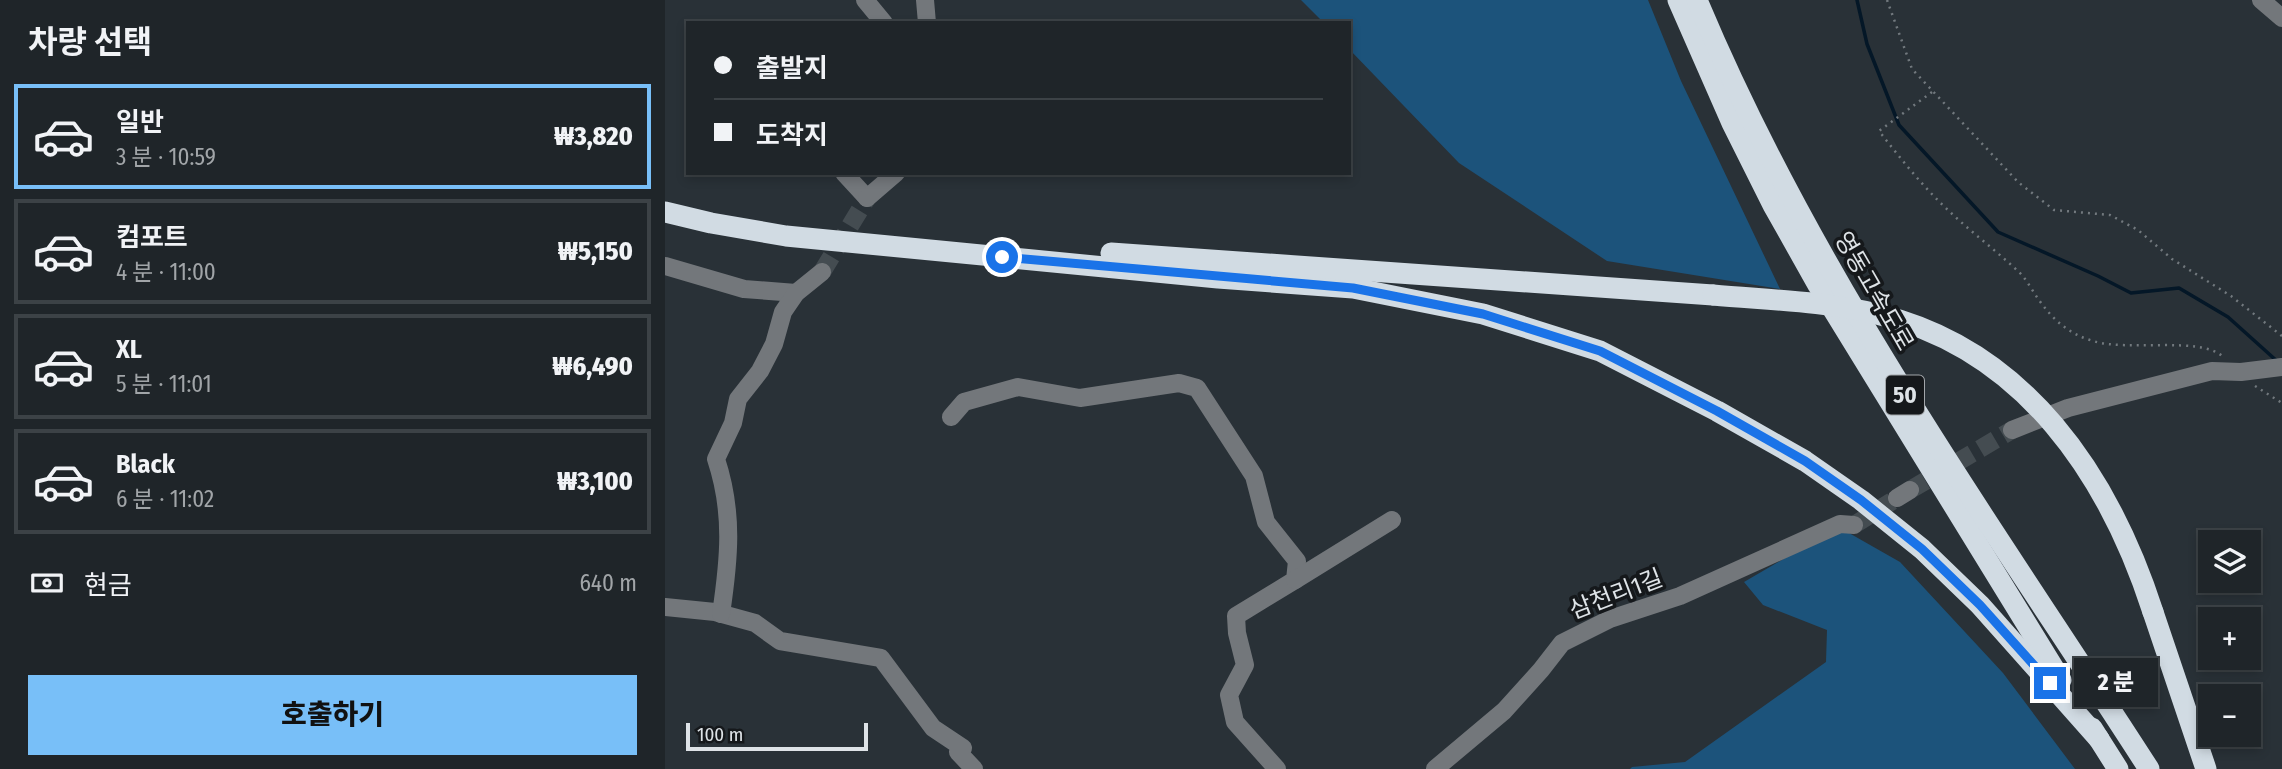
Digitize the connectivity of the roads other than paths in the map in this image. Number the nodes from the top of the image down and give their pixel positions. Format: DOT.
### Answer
graph roads {
  1 [pos="865,0"];
  2 [pos="925,0"];
  3 [pos="1678,0"];
  4 [pos="1697,0"];
  5 [pos="2261,0"];
  6 [pos="2282,18"];
  7 [pos="882,21"];
  8 [pos="927,21"];
  9 [pos="846,175"];
  10 [pos="861,175"];
  11 [pos="894,175"];
  12 [pos="867,198"];
  13 [pos="665,199"];
  14 [pos="665,212"];
  15 [pos="665,266"];
  16 [pos="822,272"];
  17 [pos="796,293"];
  18 [pos="2282,367"];
  19 [pos="951,417"];
  20 [pos="2012,430"];
  21 [pos="1392,520"];
  22 [pos="1854,525"];
  23 [pos="1295,580"];
  24 [pos="665,607"];
  25 [pos="721,614"];
  26 [pos="2099,739"];
  27 [pos="974,769"];
  28 [pos="1276,769"];
  29 [pos="1435,769"];
  30 [pos="2118,769"];
  31 [pos="2149,769"];
  32 [pos="2206,769"];
  1 -- 7 [label="street"];
  2 -- 8 [label="street"];
  3 -- 26 [label="highway, 영동고속도로 / 50"];
  4 -- 31 [label="highway, 영동고속도로 / 50"];
  5 -- 6 [label="street"];
  9 -- 12 [label="street"];
  10 -- 12 [label="street"];
  11 -- 12 [label="street"];
  13 -- 32 [label="highway, bridge"];
  14 -- 26 [label="highway"];
  15 -- 17 [label="street"];
  16 -- 17 [label="street"];
  17 -- 25 [label="street"];
  18 -- 20 [label="street"];
  19 -- 23 [label="street"];
  21 -- 23 [label="street"];
  22 -- 29 [label="street, 삼천리1길"];
  23 -- 28 [label="street"];
  24 -- 25 [label="street"];
  25 -- 27 [label="street"];
  26 -- 30 [label="highway, 영동고속도로 / 50"];
}
